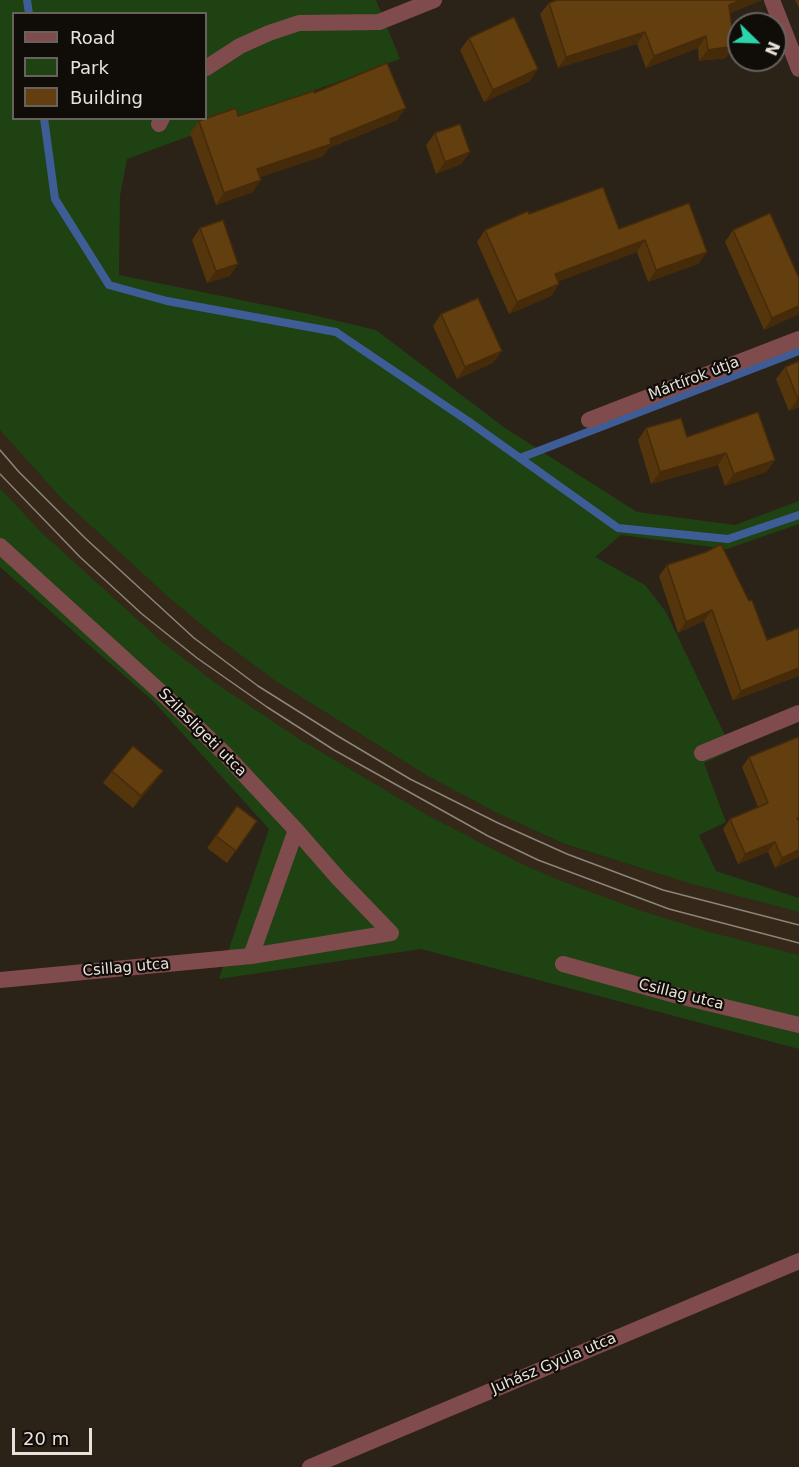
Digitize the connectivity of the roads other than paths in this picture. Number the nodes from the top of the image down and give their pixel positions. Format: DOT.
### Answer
graph roads {
  1 [pos="434,0"];
  2 [pos="772,0"];
  3 [pos="207,67"];
  4 [pos="799,69"];
  5 [pos="799,339"];
  6 [pos="589,420"];
  7 [pos="0,546"];
  8 [pos="799,713"];
  9 [pos="702,753"];
  10 [pos="296,830"];
  11 [pos="391,933"];
  12 [pos="251,956"];
  13 [pos="563,964"];
  14 [pos="0,980"];
  15 [pos="799,1025"];
  16 [pos="799,1262"];
  17 [pos="310,1467"];
  1 -- 3 [label="street"];
  2 -- 4 [label="street"];
  5 -- 6 [label="street, Mártírok útja"];
  7 -- 10 [label="street, Szilasligeti utca"];
  8 -- 9 [label="street"];
  10 -- 11 [label="street, Szilasligeti utca"];
  10 -- 12 [label="street"];
  11 -- 12 [label="street, Csillag utca"];
  12 -- 14 [label="street, Csillag utca"];
  13 -- 15 [label="street, Csillag utca"];
  16 -- 17 [label="street, Juhász Gyula utca"];
}
